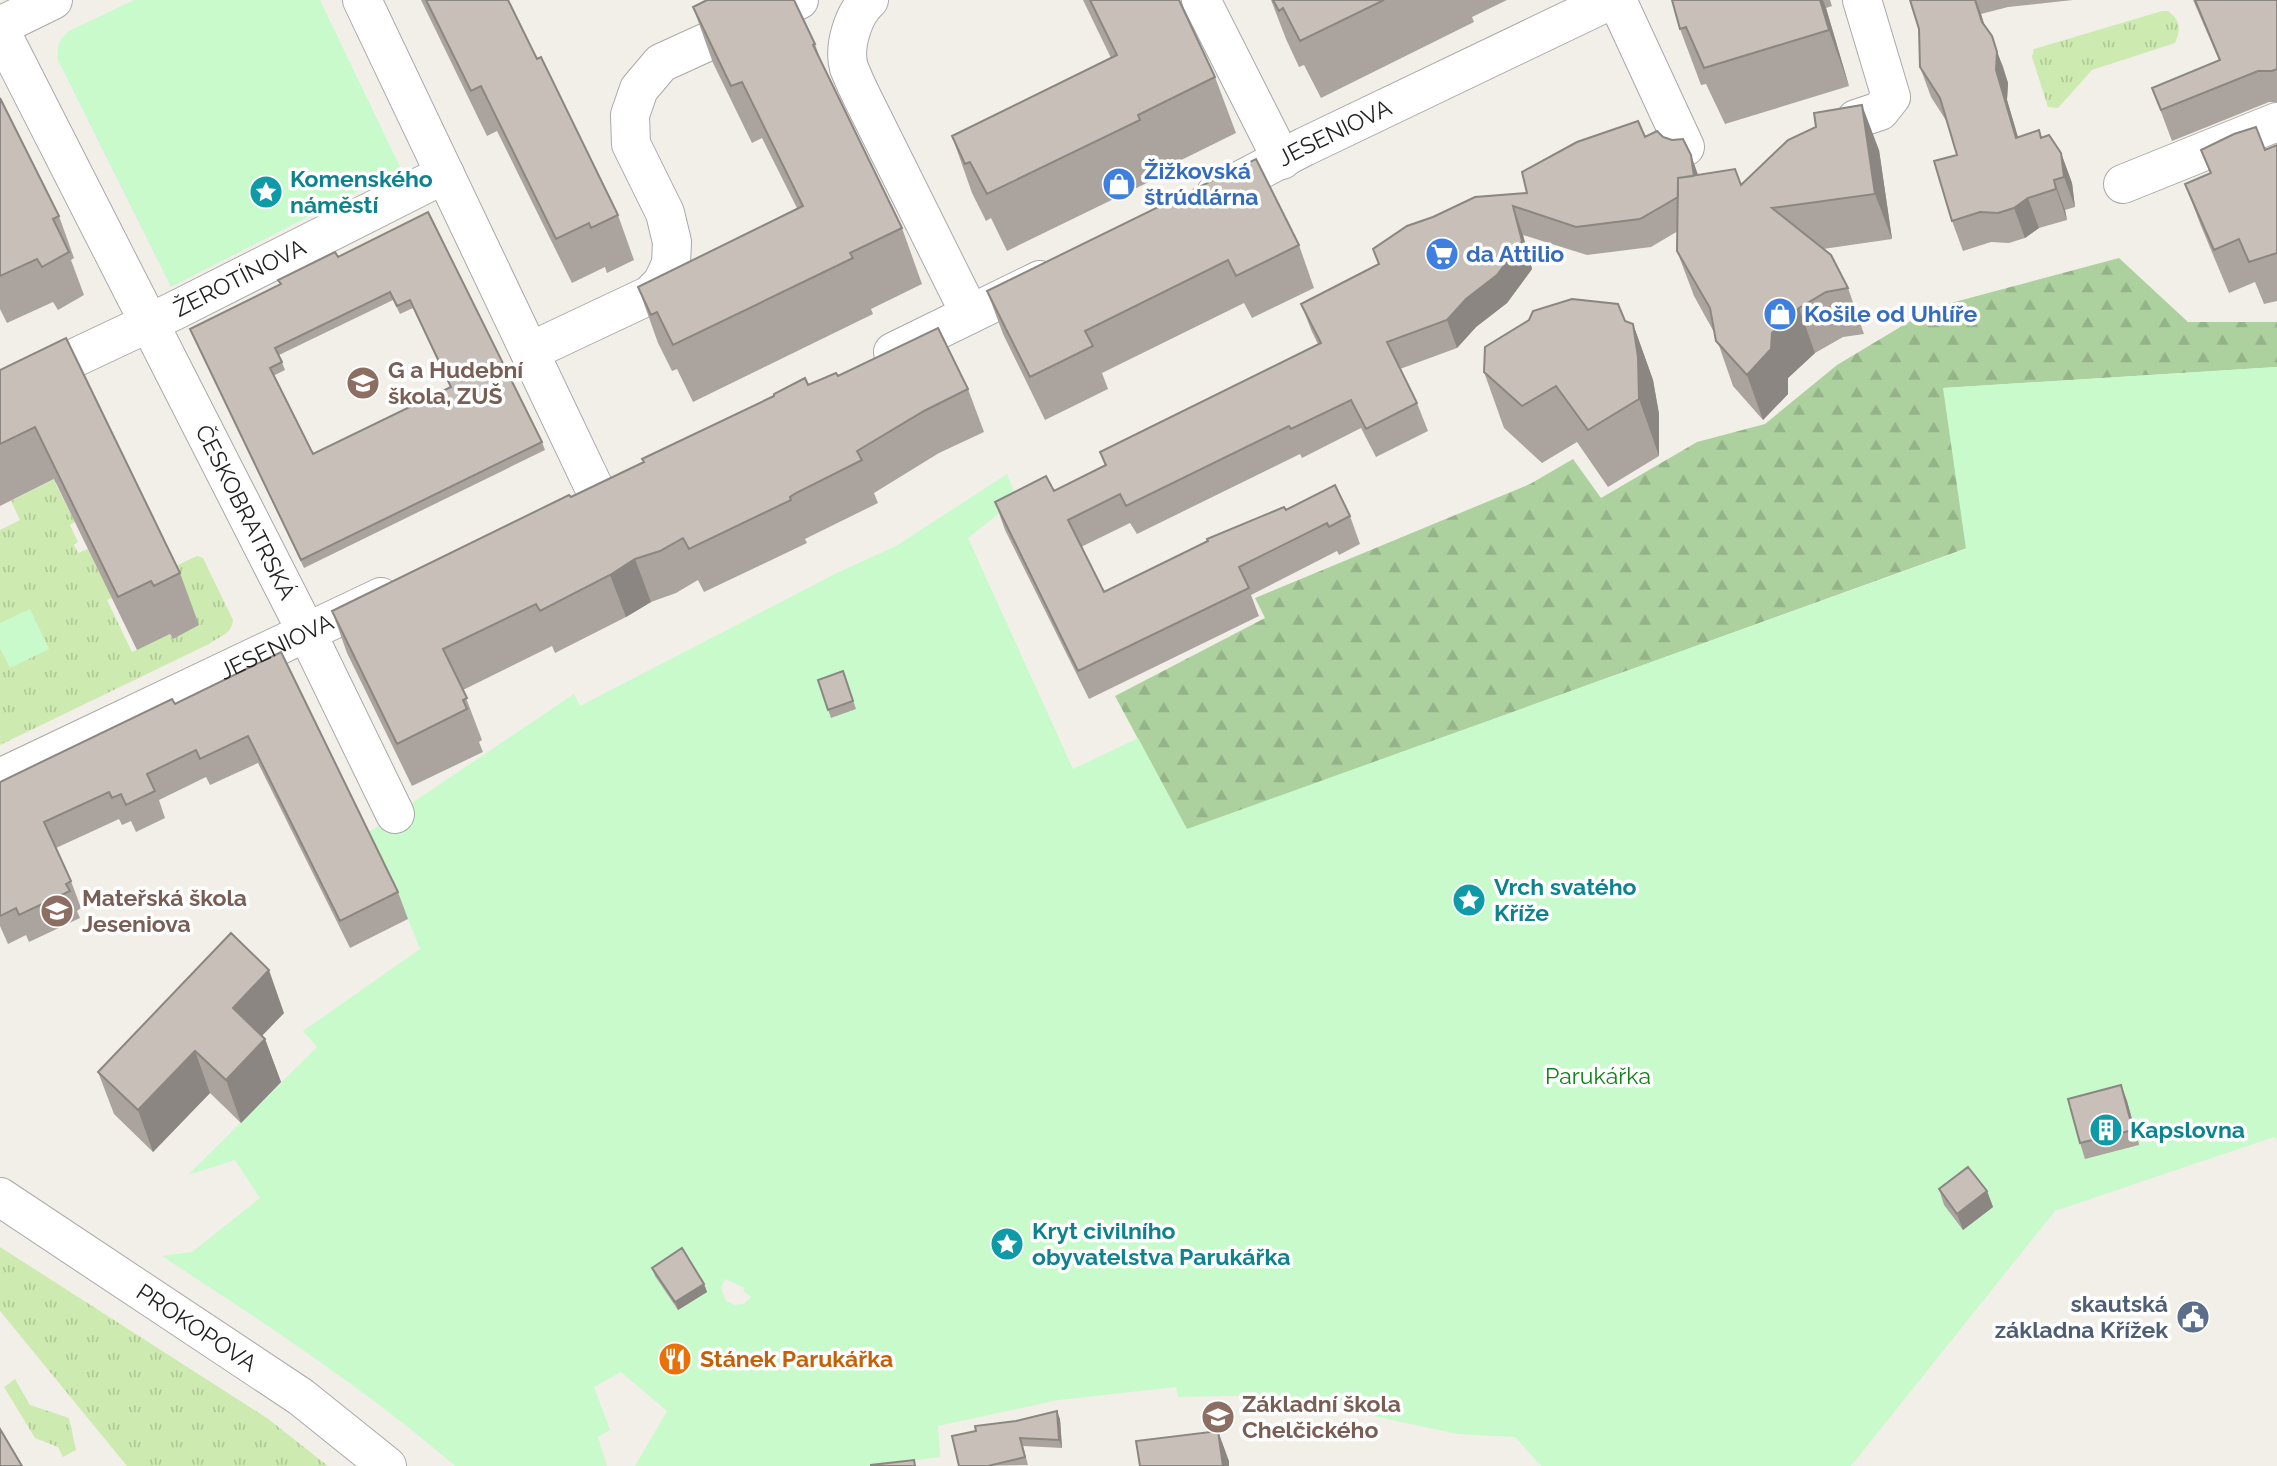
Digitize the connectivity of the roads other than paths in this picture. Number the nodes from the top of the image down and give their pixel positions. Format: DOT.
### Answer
graph roads {
  1 [pos="53,0"];
  2 [pos="362,0"];
  3 [pos="799,0"];
  4 [pos="869,0"];
  5 [pos="1201,0"];
  6 [pos="1611,0"];
  7 [pos="1617,0"];
  8 [pos="1862,0"];
  9 [pos="0,28"];
  10 [pos="1856,119"];
  11 [pos="2277,122"];
  12 [pos="1685,147"];
  13 [pos="1282,160"];
  14 [pos="445,174"];
  15 [pos="2123,184"];
  16 [pos="1183,209"];
  17 [pos="1073,264"];
  18 [pos="970,314"];
  19 [pos="148,324"];
  20 [pos="531,351"];
  21 [pos="867,364"];
  22 [pos="0,393"];
  23 [pos="635,478"];
  24 [pos="407,584"];
  25 [pos="306,631"];
  26 [pos="0,778"];
  27 [pos="395,814"];
  28 [pos="0,1197"];
  29 [pos="387,1466"];
  1 -- 9 [label="street"];
  2 -- 14 [label="street"];
  3 -- 20 [label="street"];
  4 -- 18 [label="street"];
  5 -- 13 [label="street"];
  6 -- 13 [label="street, JESENIOVA"];
  7 -- 12 [label="street"];
  8 -- 10 [label="street"];
  9 -- 19 [label="street"];
  11 -- 15 [label="street"];
  13 -- 16 [label="street, JESENIOVA"];
  14 -- 19 [label="street, ŽEROTÍNOVA"];
  14 -- 20 [label="street"];
  17 -- 18 [label="street"];
  18 -- 21 [label="street"];
  19 -- 22 [label="street, ŽEROTÍNOVA"];
  19 -- 25 [label="street, ČESKOBRATRSKÁ"];
  20 -- 23 [label="street"];
  24 -- 25 [label="street, JESENIOVA"];
  25 -- 26 [label="street, JESENIOVA"];
  25 -- 27 [label="street, ČESKOBRATRSKÁ"];
  28 -- 29 [label="street, PROKOPOVA"];
}
